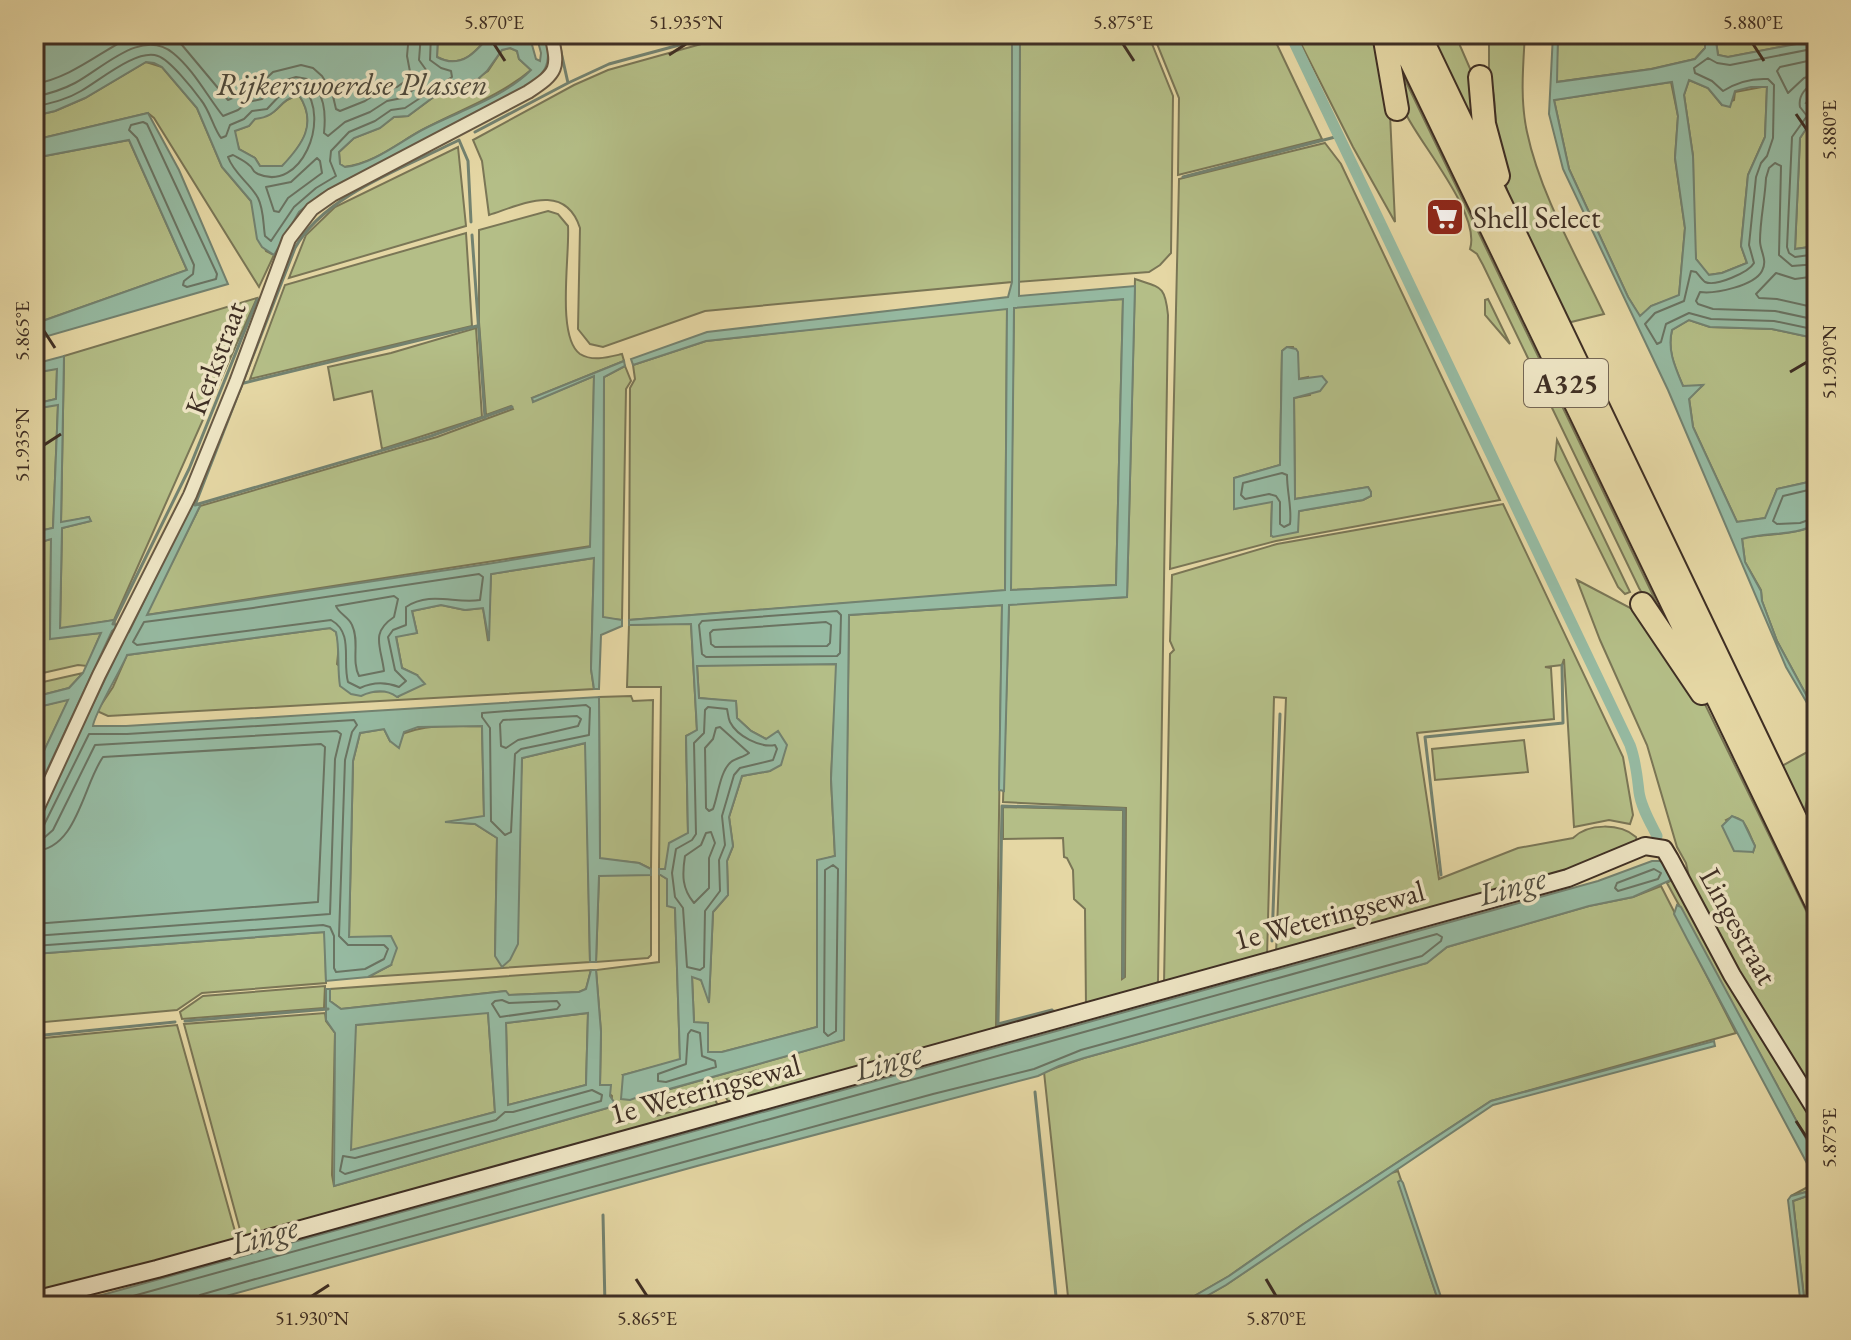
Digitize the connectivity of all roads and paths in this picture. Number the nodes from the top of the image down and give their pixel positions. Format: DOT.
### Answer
graph roads {
  1 [pos="551,34"];
  2 [pos="1384,34"];
  3 [pos="1398,34"];
  4 [pos="1419,34"];
  5 [pos="1480,77"];
  6 [pos="1397,109"];
  7 [pos="1511,228"];
  8 [pos="1642,604"];
  9 [pos="1734,732"];
  10 [pos="1817,794"];
  11 [pos="1817,813"];
  12 [pos="34,816"];
  13 [pos="1664,849"];
  14 [pos="1817,864"];
  15 [pos="1817,904"];
  16 [pos="1817,1112"];
  17 [pos="34,1300"];
  1 -- 12 [label="street, Kerkstraat"];
  2 -- 6 [label="highway"];
  3 -- 9 [label="highway, A325"];
  4 -- 7 [label="highway, A325"];
  5 -- 7 [label="highway"];
  7 -- 14 [label="highway, A325"];
  8 -- 9 [label="highway"];
  9 -- 15 [label="highway, A325"];
  10 -- 11 [label="street"];
  13 -- 16 [label="street, Lingestraat"];
  13 -- 17 [label="street, 1e Weteringsewal"];
}
